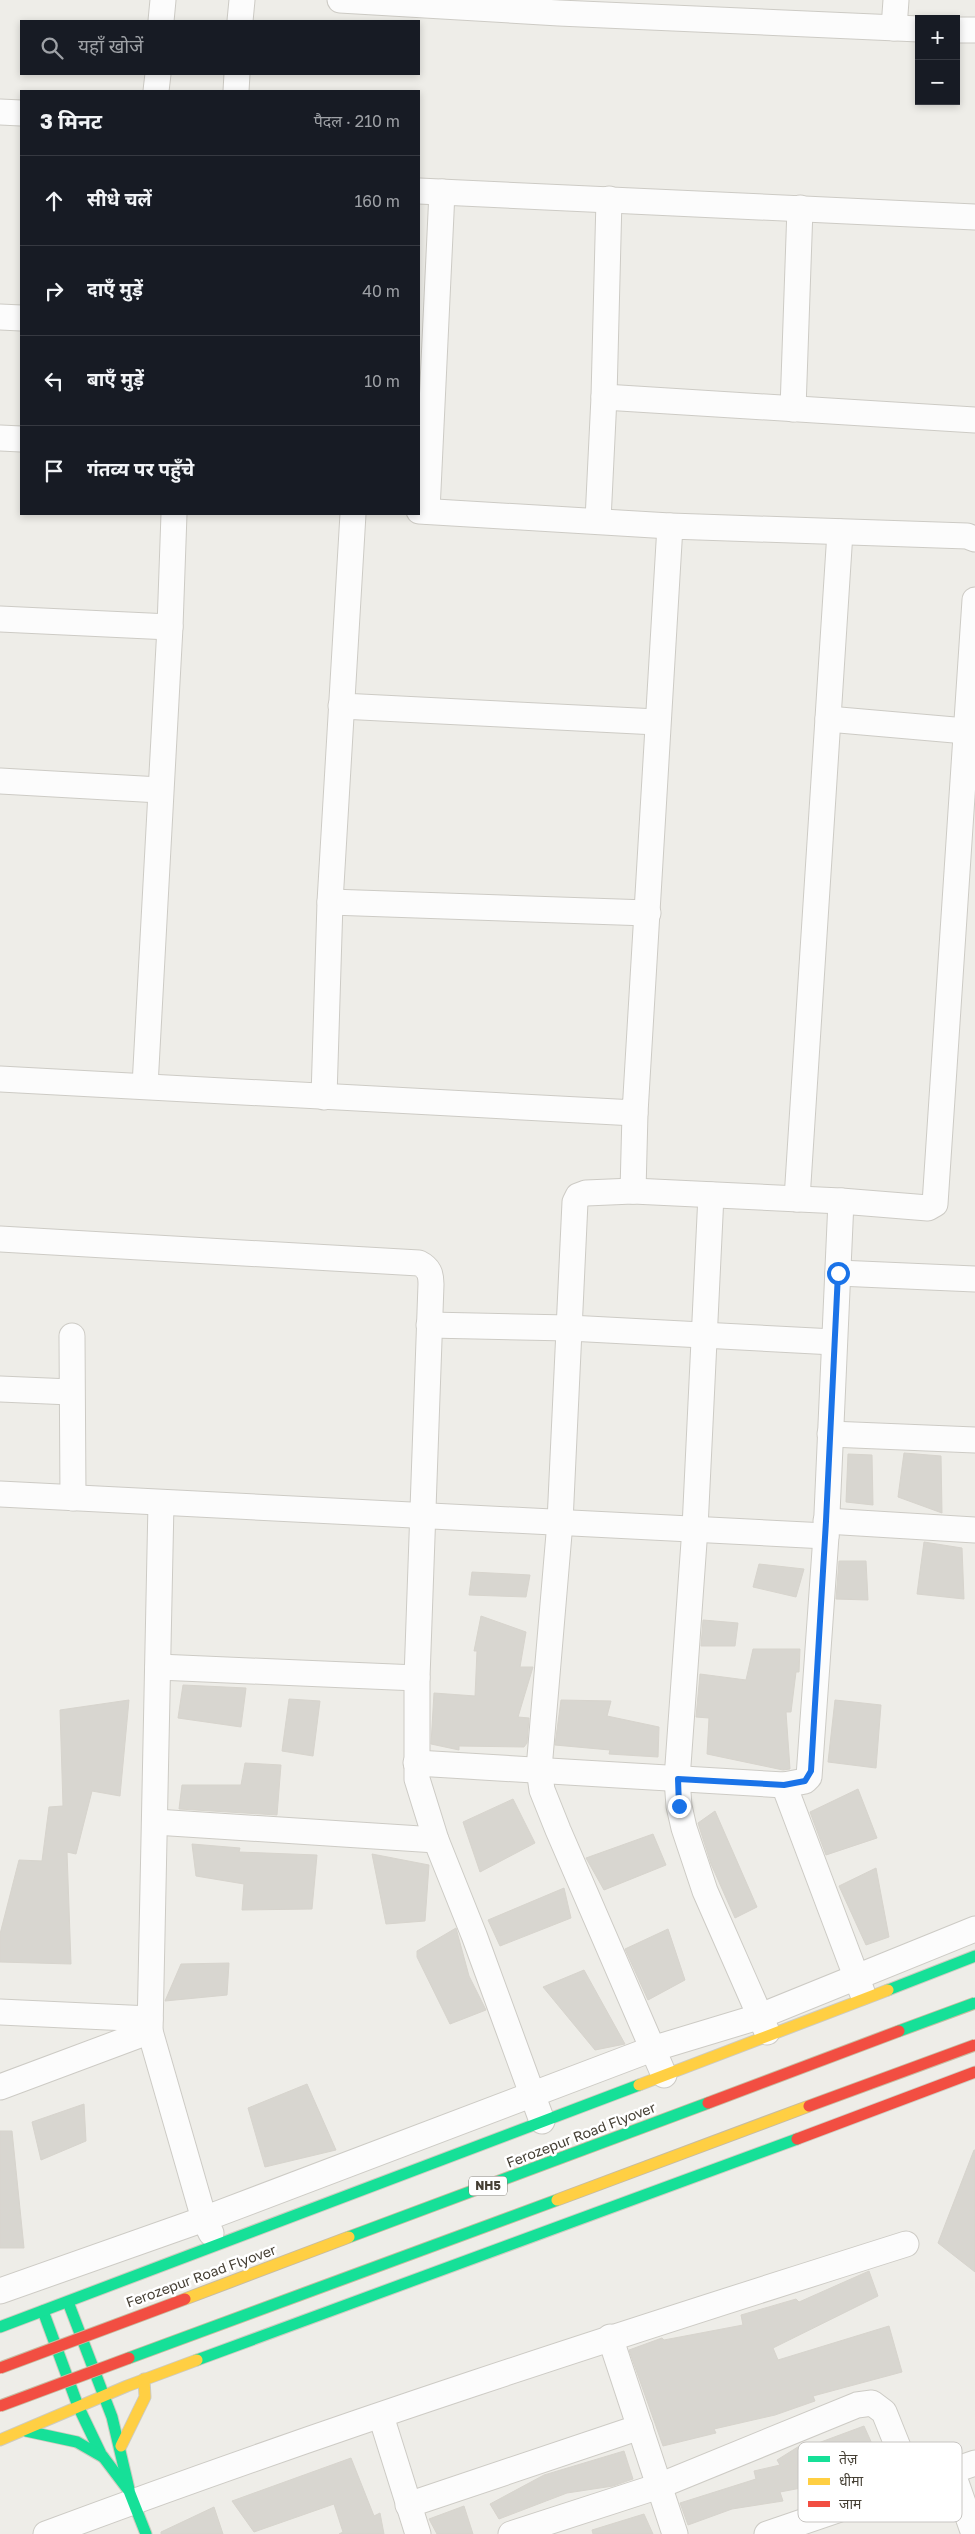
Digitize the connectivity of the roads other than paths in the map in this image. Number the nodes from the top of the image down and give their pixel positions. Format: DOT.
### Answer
graph roads {
  1 [pos="163,0"];
  2 [pos="242,0"];
  3 [pos="340,0"];
  4 [pos="896,0"];
  5 [pos="390,2"];
  6 [pos="560,6"];
  7 [pos="706,10"];
  8 [pos="161,20"];
  9 [pos="240,20"];
  10 [pos="894,28"];
  11 [pos="915,29"];
  12 [pos="960,30"];
  13 [pos="975,30"];
  14 [pos="158,75"];
  15 [pos="237,75"];
  16 [pos="156,90"];
  17 [pos="236,90"];
  18 [pos="0,112"];
  19 [pos="20,113"];
  20 [pos="431,191"];
  21 [pos="609,199"];
  22 [pos="800,208"];
  23 [pos="975,217"];
  24 [pos="0,317"];
  25 [pos="20,318"];
  26 [pos="604,397"];
  27 [pos="793,409"];
  28 [pos="975,420"];
  29 [pos="0,438"];
  30 [pos="20,439"];
  31 [pos="423,511"];
  32 [pos="174,515"];
  33 [pos="353,515"];
  34 [pos="598,520"];
  35 [pos="670,526"];
  36 [pos="840,532"];
  37 [pos="975,539"];
  38 [pos="975,600"];
  39 [pos="0,619"];
  40 [pos="170,627"];
  41 [pos="341,706"];
  42 [pos="828,719"];
  43 [pos="657,722"];
  44 [pos="966,732"];
  45 [pos="0,781"];
  46 [pos="160,790"];
  47 [pos="330,902"];
  48 [pos="648,913"];
  49 [pos="0,1079"];
  50 [pos="145,1086"];
  51 [pos="324,1097"];
  52 [pos="635,1112"];
  53 [pos="633,1191"];
  54 [pos="711,1195"];
  55 [pos="797,1199"];
  56 [pos="841,1201"];
  57 [pos="0,1239"];
  58 [pos="838,1273"];
  59 [pos="975,1279"];
  60 [pos="430,1325"];
  61 [pos="569,1328"];
  62 [pos="72,1336"];
  63 [pos="705,1336"];
  64 [pos="834,1342"];
  65 [pos="0,1389"];
  66 [pos="71,1392"];
  67 [pos="830,1434"];
  68 [pos="975,1440"];
  69 [pos="0,1494"];
  70 [pos="72,1498"];
  71 [pos="161,1503"];
  72 [pos="424,1516"];
  73 [pos="560,1522"];
  74 [pos="695,1528"];
  75 [pos="826,1529"];
  76 [pos="975,1530"];
  77 [pos="158,1667"];
  78 [pos="417,1678"];
  79 [pos="416,1763"];
  80 [pos="538,1769"];
  81 [pos="678,1779"];
  82 [pos="784,1785"];
  83 [pos="156,1822"];
  84 [pos="436,1840"];
  85 [pos="975,1929"];
  86 [pos="975,1956"];
  87 [pos="861,1988"];
  88 [pos="975,2003"];
  89 [pos="0,2012"];
  90 [pos="150,2025"];
  91 [pos="764,2027"];
  92 [pos="975,2045"];
  93 [pos="652,2049"];
  94 [pos="975,2072"];
  95 [pos="664,2075"];
  96 [pos="0,2088"];
  97 [pos="533,2094"];
  98 [pos="542,2121"];
  99 [pos="204,2218"];
  100 [pos="906,2244"];
  101 [pos="217,2246"];
  102 [pos="0,2291"];
  103 [pos="68,2302"];
  104 [pos="43,2311"];
  105 [pos="0,2327"];
  106 [pos="610,2338"];
  107 [pos="0,2368"];
  108 [pos="144,2379"];
  109 [pos="103,2396"];
  110 [pos="0,2406"];
  111 [pos="78,2406"];
  112 [pos="382,2416"];
  113 [pos="640,2426"];
  114 [pos="26,2430"];
  115 [pos="0,2440"];
  116 [pos="896,2442"];
  117 [pos="121,2446"];
  118 [pos="103,2456"];
  119 [pos="964,2466"];
  120 [pos="659,2486"];
  121 [pos="132,2496"];
  122 [pos="408,2506"];
  123 [pos="824,2522"];
  124 [pos="812,2527"];
  125 [pos="46,2534"];
  126 [pos="146,2534"];
  127 [pos="418,2534"];
  128 [pos="511,2534"];
  129 [pos="675,2534"];
  130 [pos="767,2534"];
  131 [pos="974,2534"];
  1 -- 8 [label="street"];
  2 -- 9 [label="street"];
  3 -- 5 [label="street"];
  4 -- 10 [label="street"];
  5 -- 6 [label="street"];
  6 -- 7 [label="street"];
  7 -- 10 [label="street"];
  10 -- 11 [label="street"];
  12 -- 13 [label="street"];
  14 -- 16 [label="street"];
  15 -- 17 [label="street"];
  18 -- 19 [label="street"];
  20 -- 21 [label="street"];
  20 -- 31 [label="street"];
  21 -- 22 [label="street"];
  21 -- 26 [label="street"];
  22 -- 23 [label="street"];
  22 -- 27 [label="street"];
  24 -- 25 [label="street"];
  26 -- 27 [label="street"];
  26 -- 34 [label="street"];
  27 -- 28 [label="street"];
  29 -- 30 [label="street"];
  31 -- 34 [label="street"];
  32 -- 40 [label="street"];
  33 -- 41 [label="street"];
  34 -- 35 [label="street"];
  35 -- 36 [label="street"];
  35 -- 43 [label="street"];
  36 -- 37 [label="street"];
  36 -- 42 [label="street"];
  38 -- 44 [label="street"];
  39 -- 40 [label="street"];
  40 -- 46 [label="street"];
  41 -- 43 [label="street"];
  41 -- 47 [label="street"];
  42 -- 44 [label="street"];
  42 -- 55 [label="street"];
  43 -- 48 [label="street"];
  44 -- 56 [label="street"];
  45 -- 46 [label="street"];
  46 -- 50 [label="street"];
  47 -- 48 [label="street"];
  47 -- 51 [label="street"];
  48 -- 52 [label="street"];
  49 -- 50 [label="street"];
  50 -- 51 [label="street"];
  51 -- 52 [label="street"];
  52 -- 53 [label="street"];
  53 -- 54 [label="street"];
  53 -- 61 [label="street"];
  54 -- 55 [label="street"];
  54 -- 63 [label="street"];
  55 -- 56 [label="street"];
  56 -- 58 [label="street"];
  57 -- 60 [label="street"];
  58 -- 59 [label="street"];
  58 -- 64 [label="street"];
  60 -- 61 [label="street"];
  60 -- 72 [label="street"];
  61 -- 63 [label="street"];
  61 -- 73 [label="street"];
  62 -- 66 [label="street"];
  63 -- 64 [label="street"];
  63 -- 74 [label="street"];
  64 -- 67 [label="street"];
  65 -- 66 [label="street"];
  66 -- 70 [label="street"];
  67 -- 68 [label="street"];
  67 -- 75 [label="street"];
  69 -- 70 [label="street"];
  70 -- 71 [label="street"];
  71 -- 72 [label="street"];
  71 -- 77 [label="street"];
  72 -- 73 [label="street"];
  72 -- 78 [label="street"];
  73 -- 74 [label="street"];
  73 -- 80 [label="street"];
  74 -- 75 [label="street"];
  74 -- 81 [label="street"];
  75 -- 76 [label="street"];
  75 -- 82 [label="street"];
  77 -- 78 [label="street"];
  77 -- 83 [label="street"];
  78 -- 79 [label="street"];
  79 -- 80 [label="street"];
  79 -- 84 [label="street"];
  80 -- 81 [label="street"];
  80 -- 93 [label="street"];
  81 -- 82 [label="street"];
  81 -- 91 [label="street"];
  82 -- 87 [label="street"];
  83 -- 84 [label="street"];
  83 -- 90 [label="street"];
  84 -- 97 [label="street"];
  85 -- 87 [label="street"];
  86 -- 87 [label="main road"];
  87 -- 91 [label="street"];
  88 -- 107 [label="main road, Ferozepur Road Flyover / NH5, bridge"];
  89 -- 90 [label="street"];
  90 -- 96 [label="street"];
  90 -- 99 [label="street"];
  91 -- 93 [label="street"];
  91 -- 95 [label="main road"];
  92 -- 110 [label="main road, bridge"];
  93 -- 95 [label="street"];
  93 -- 97 [label="street"];
  94 -- 108 [label="main road"];
  95 -- 98 [label="main road"];
  97 -- 98 [label="street"];
  97 -- 99 [label="street"];
  98 -- 101 [label="main road"];
  99 -- 101 [label="street"];
  99 -- 102 [label="street"];
  100 -- 106 [label="street"];
  101 -- 103 [label="main road"];
  103 -- 104 [label="main road"];
  103 -- 109 [label="main road"];
  104 -- 105 [label="main road"];
  104 -- 111 [label="main road"];
  106 -- 112 [label="street"];
  106 -- 113 [label="street"];
  108 -- 109 [label="main road"];
  108 -- 117 [label="main road"];
  109 -- 111 [label="main road"];
  109 -- 117 [label="main road"];
  111 -- 114 [label="main road"];
  111 -- 118 [label="main road"];
  112 -- 121 [label="street"];
  112 -- 122 [label="street"];
  113 -- 120 [label="street"];
  113 -- 122 [label="street"];
  114 -- 115 [label="main road"];
  114 -- 118 [label="main road"];
  116 -- 120 [label="street"];
  117 -- 121 [label="main road"];
  118 -- 121 [label="main road"];
  119 -- 131 [label="street"];
  120 -- 128 [label="street"];
  120 -- 129 [label="street"];
  121 -- 125 [label="street"];
  121 -- 126 [label="main road"];
  122 -- 127 [label="street"];
  123 -- 124 [label="street"];
  124 -- 130 [label="street"];
}
